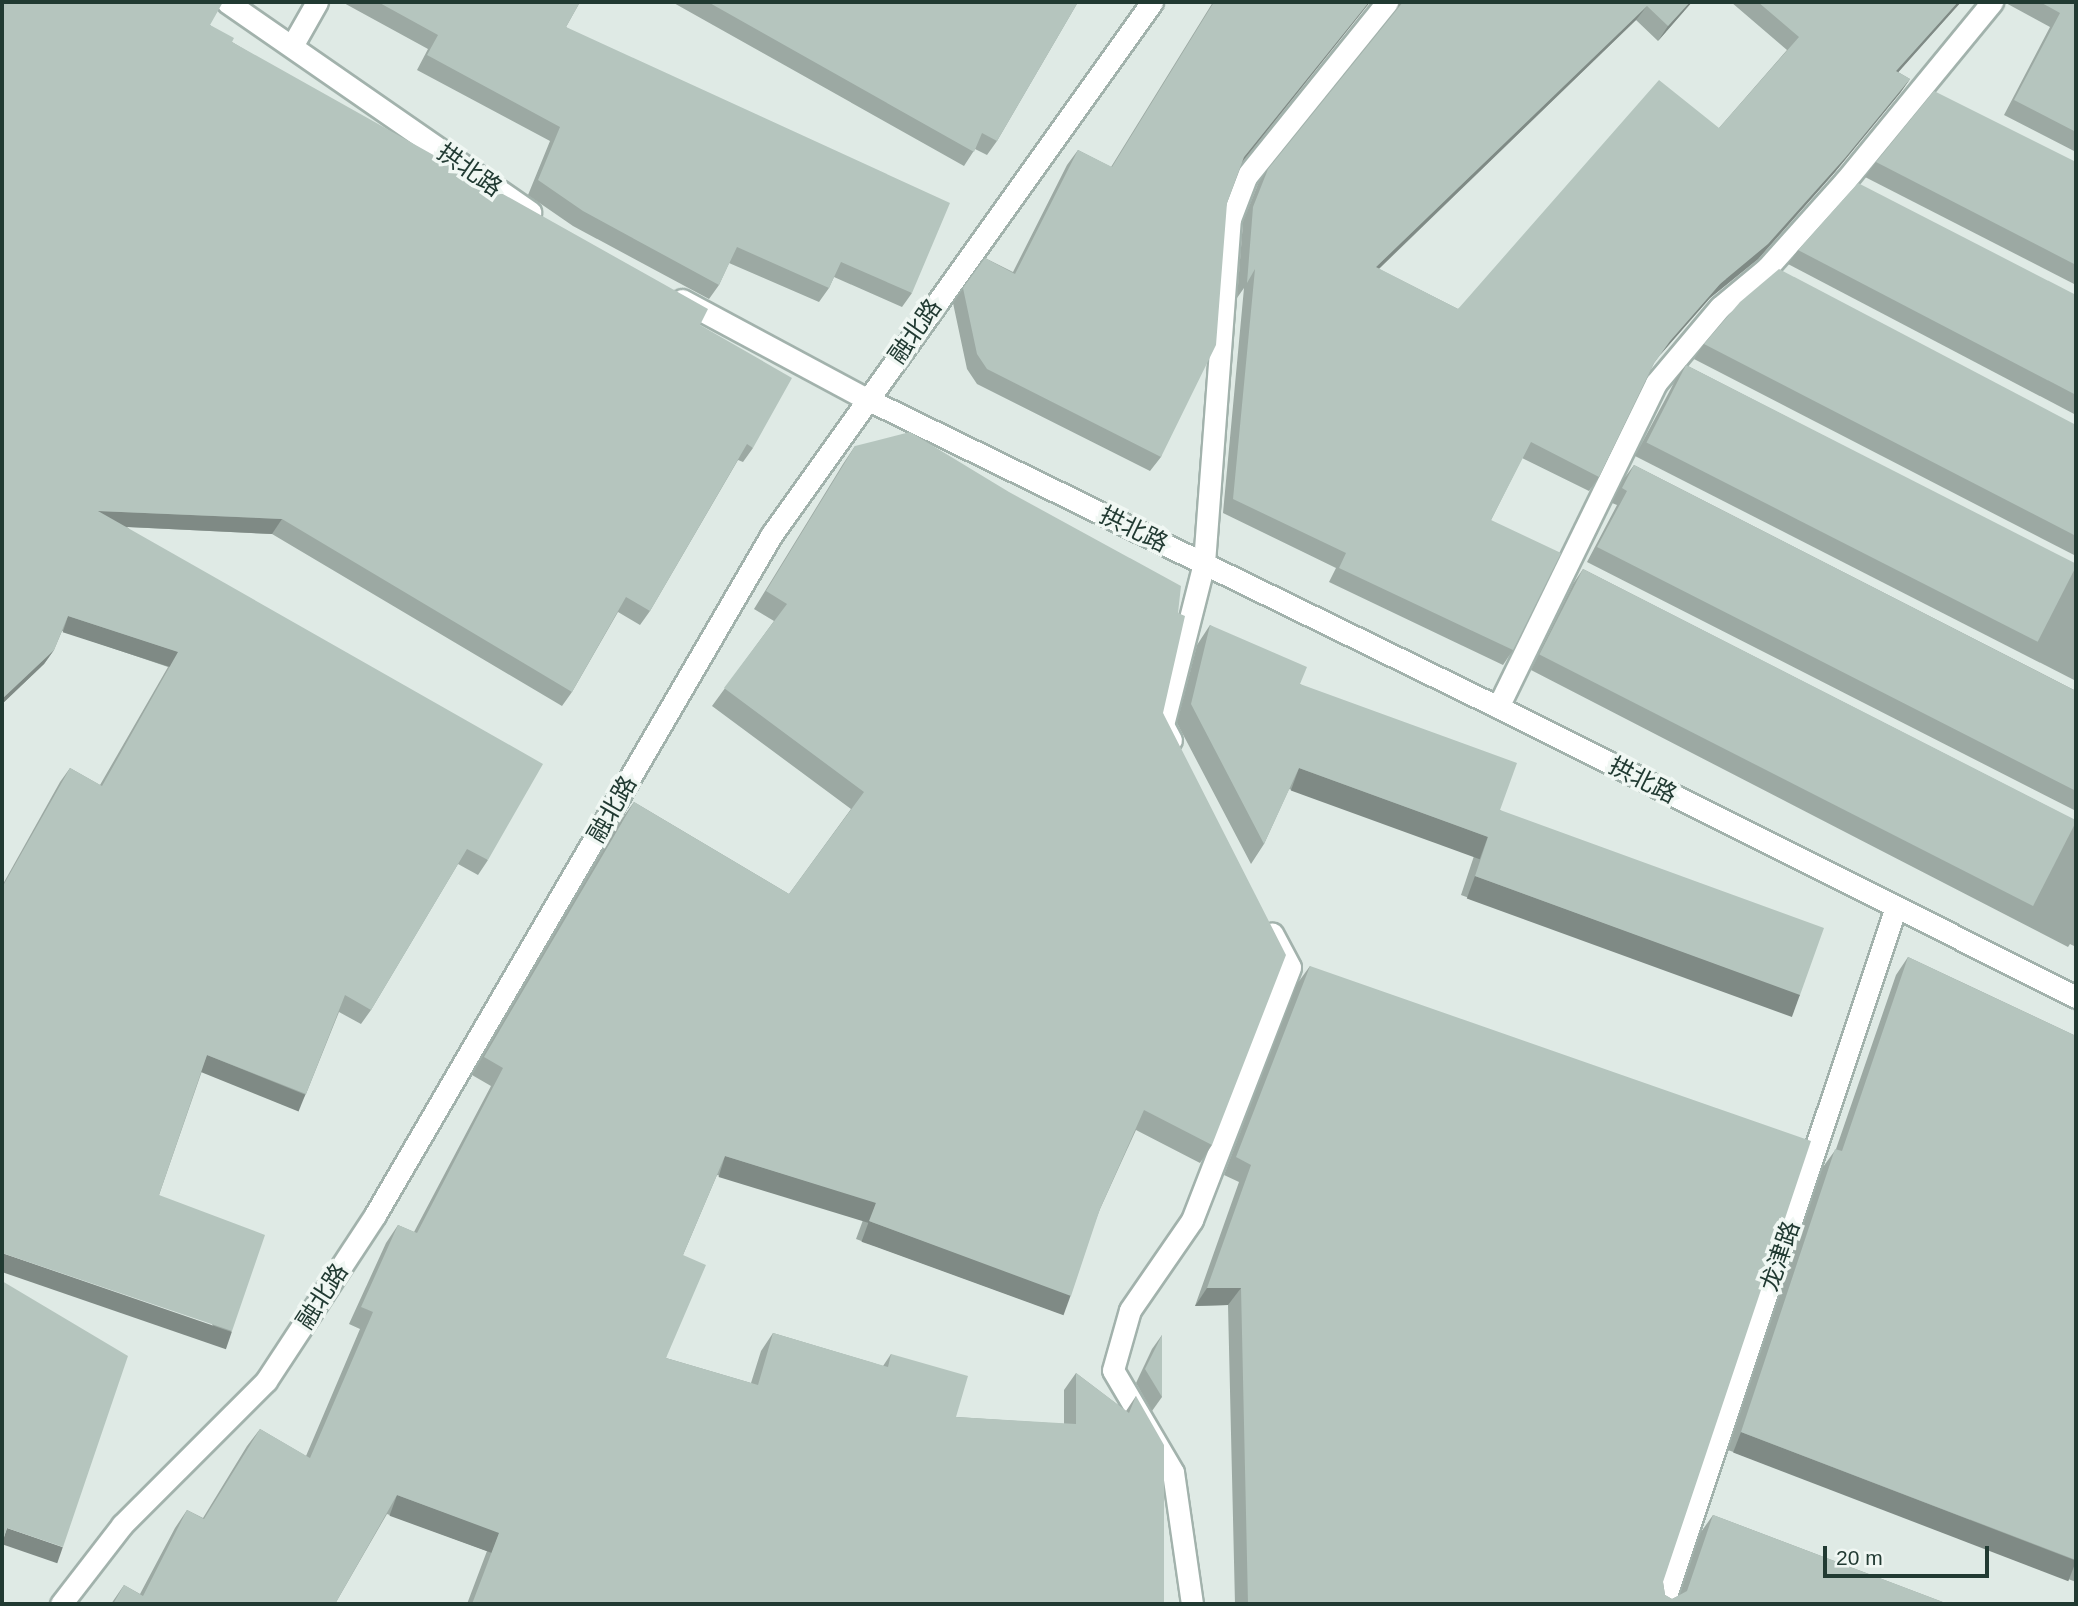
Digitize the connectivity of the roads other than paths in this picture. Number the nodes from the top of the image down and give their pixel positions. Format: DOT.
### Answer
graph roads {
  1 [pos="227,2"];
  2 [pos="317,2"];
  3 [pos="1152,2"];
  4 [pos="1387,2"];
  5 [pos="1992,2"];
  6 [pos="292,46"];
  7 [pos="1845,181"];
  8 [pos="1869,194"];
  9 [pos="544,221"];
  10 [pos="1767,268"];
  11 [pos="1792,281"];
  12 [pos="663,289"];
  13 [pos="1671,362"];
  14 [pos="1695,375"];
  15 [pos="867,399"];
  16 [pos="1616,462"];
  17 [pos="1641,475"];
  18 [pos="1204,563"];
  19 [pos="1567,566"];
  20 [pos="1591,578"];
  21 [pos="1498,707"];
  22 [pos="1182,761"];
  23 [pos="1896,907"];
  24 [pos="1265,918"];
  25 [pos="2076,998"];
  26 [pos="61,1604"];
  27 [pos="1192,1604"];
  28 [pos="1663,1604"];
  1 -- 6 [label="street, 拱北路"];
  2 -- 6 [label="street"];
  3 -- 15 [label="street, 融北路"];
  4 -- 18 [label="street"];
  5 -- 7 [label="street"];
  6 -- 9 [label="street, 拱北路"];
  7 -- 8 [label="street"];
  7 -- 10 [label="street"];
  10 -- 11 [label="street"];
  10 -- 13 [label="street"];
  12 -- 15 [label="street, 拱北路"];
  13 -- 14 [label="street"];
  13 -- 16 [label="street"];
  15 -- 18 [label="street, 拱北路"];
  15 -- 26 [label="street, 融北路"];
  16 -- 17 [label="street"];
  16 -- 19 [label="street"];
  18 -- 21 [label="street, 拱北路"];
  18 -- 22 [label="street"];
  19 -- 20 [label="street"];
  19 -- 21 [label="street"];
  21 -- 23 [label="street, 拱北路"];
  23 -- 25 [label="street, 拱北路"];
  23 -- 28 [label="street, 龙津路"];
  24 -- 27 [label="street"];
}
